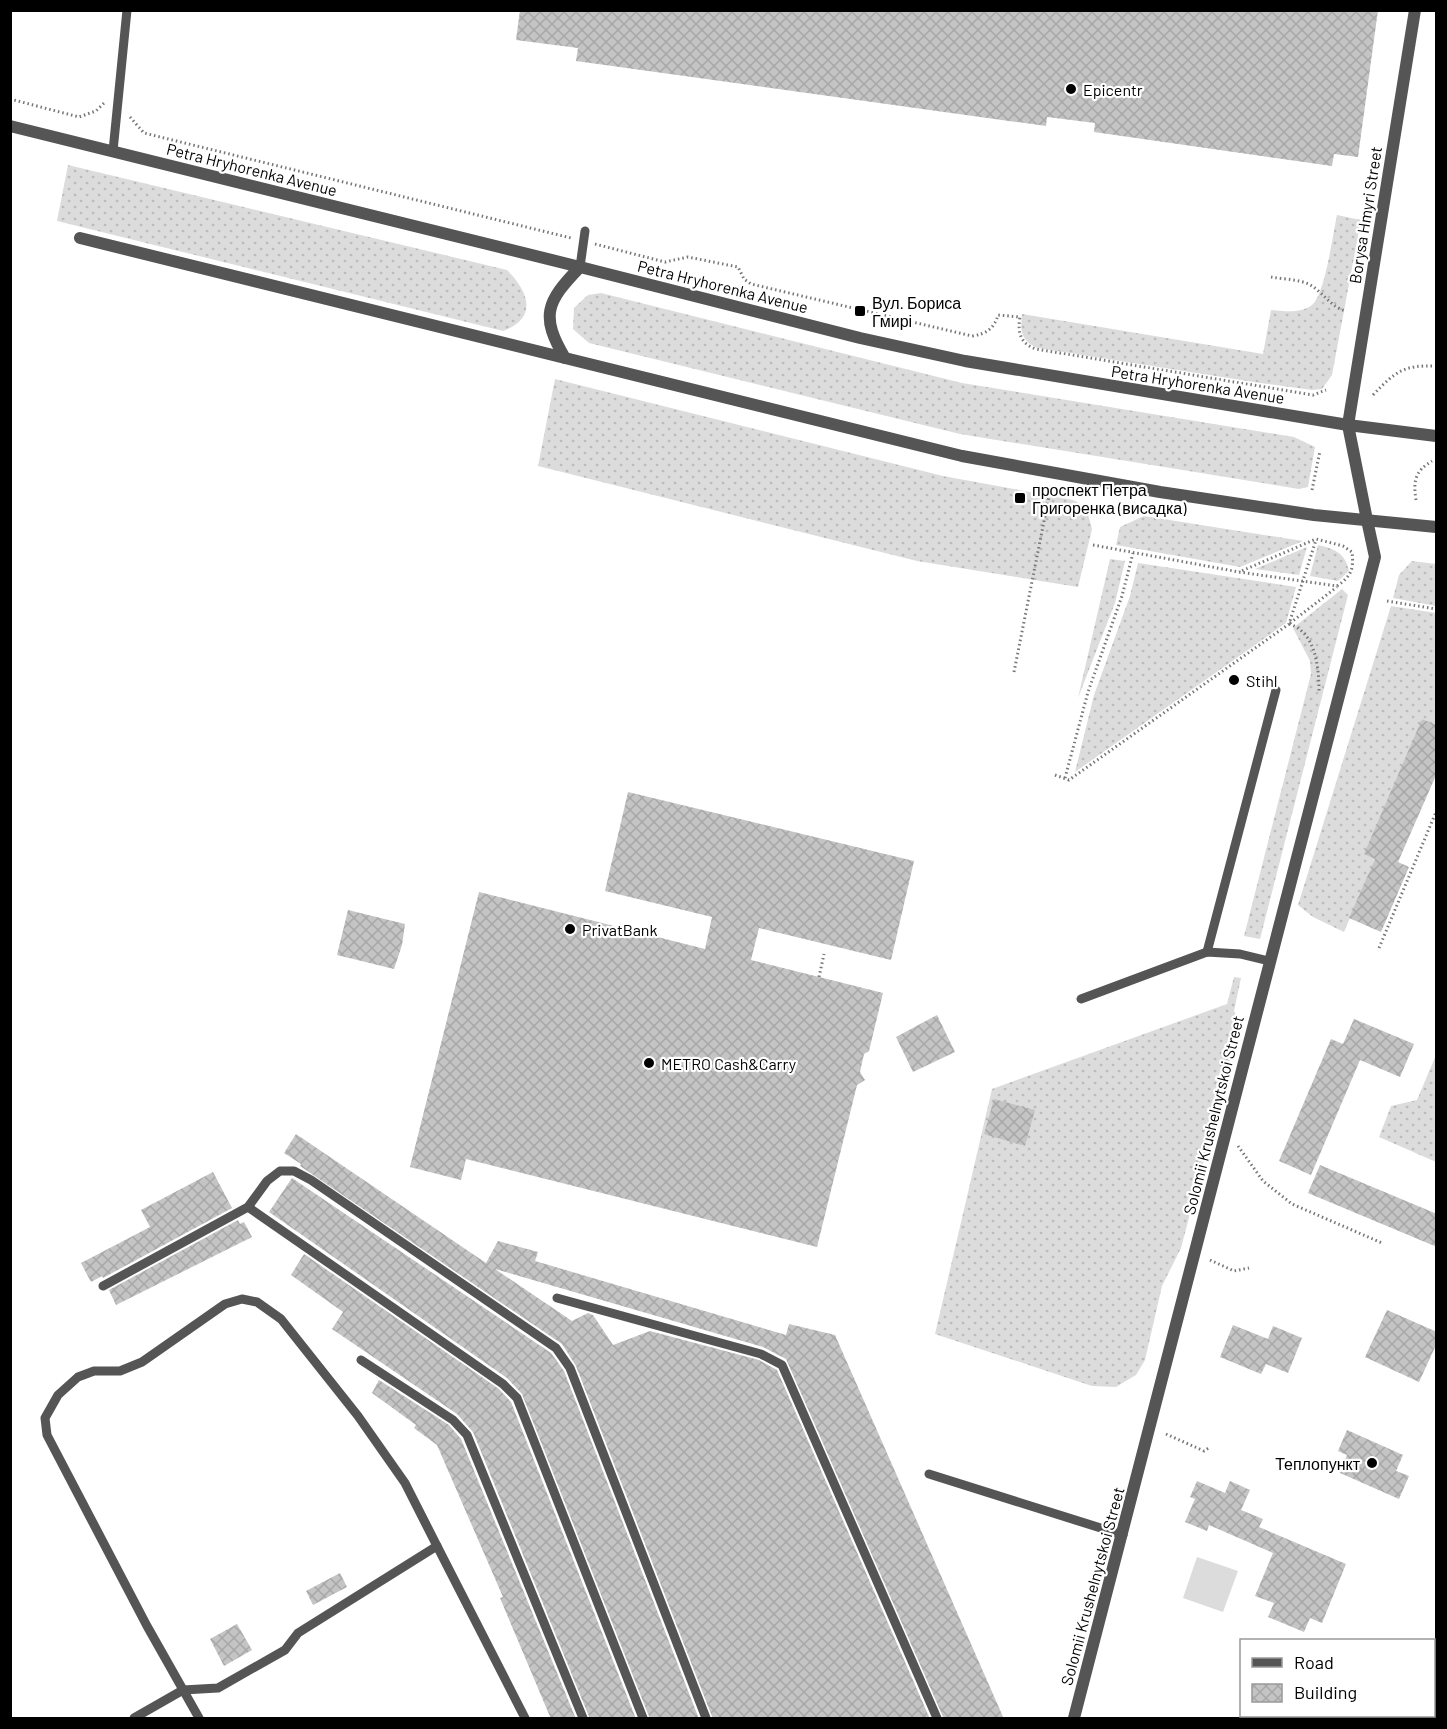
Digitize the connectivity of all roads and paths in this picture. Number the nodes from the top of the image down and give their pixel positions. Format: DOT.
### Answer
graph roads {
  1 [pos="127,10"];
  2 [pos="1414,10"];
  3 [pos="10,99"];
  4 [pos="118,99"];
  5 [pos="10,126"];
  6 [pos="113,151"];
  7 [pos="585,231"];
  8 [pos="80,238"];
  9 [pos="583,241"];
  10 [pos="580,267"];
  11 [pos="1271,277"];
  12 [pos="1346,311"];
  13 [pos="565,358"];
  14 [pos="1437,366"];
  15 [pos="1326,390"];
  16 [pos="1373,394"];
  17 [pos="1348,425"];
  18 [pos="1437,436"];
  19 [pos="1320,451"];
  20 [pos="1432,461"];
  21 [pos="1053,473"];
  22 [pos="1312,490"];
  23 [pos="1416,500"];
  24 [pos="1367,520"];
  25 [pos="1437,527"];
  26 [pos="1316,539"];
  27 [pos="1093,545"];
  28 [pos="1133,553"];
  29 [pos="1239,572"];
  30 [pos="1301,581"];
  31 [pos="1337,586"];
  32 [pos="1387,601"];
  33 [pos="1437,609"];
  34 [pos="1288,624"];
  35 [pos="1014,672"];
  36 [pos="1276,690"];
  37 [pos="1319,692"];
  38 [pos="1055,775"];
  39 [pos="1064,779"];
  40 [pos="1437,812"];
  41 [pos="1379,948"];
  42 [pos="1207,952"];
  43 [pos="824,954"];
  44 [pos="1269,961"];
  45 [pos="819,977"];
  46 [pos="1081,999"];
  47 [pos="1239,1146"];
  48 [pos="248,1207"];
  49 [pos="1382,1243"];
  50 [pos="1210,1260"];
  51 [pos="1249,1268"];
  52 [pos="103,1286"];
  53 [pos="557,1298"];
  54 [pos="361,1360"];
  55 [pos="1166,1434"];
  56 [pos="1210,1447"];
  57 [pos="930,1473"];
  58 [pos="1123,1535"];
  59 [pos="437,1546"];
  60 [pos="183,1690"];
  61 [pos="134,1719"];
  62 [pos="199,1719"];
  63 [pos="525,1719"];
  64 [pos="584,1719"];
  65 [pos="644,1719"];
  66 [pos="706,1719"];
  67 [pos="937,1719"];
  68 [pos="1074,1719"];
  1 -- 4 [label="lane"];
  2 -- 17 [label="street, Borysa Hmyri Street"];
  3 -- 4 [label="path"];
  4 -- 6 [label="lane"];
  4 -- 9 [label="path"];
  5 -- 6 [label="street, Petra Hryhorenka Avenue"];
  6 -- 10 [label="street, Petra Hryhorenka Avenue"];
  7 -- 9 [label="lane"];
  8 -- 13 [label="street"];
  9 -- 10 [label="lane"];
  9 -- 15 [label="path"];
  10 -- 13 [label="street"];
  10 -- 17 [label="street, Petra Hryhorenka Avenue"];
  11 -- 12 [label="path"];
  13 -- 21 [label="street"];
  14 -- 16 [label="path"];
  17 -- 18 [label="street, Petra Hryhorenka Avenue"];
  17 -- 24 [label="street, Solomii Krushelnytskoi Street"];
  19 -- 22 [label="path"];
  20 -- 23 [label="path"];
  21 -- 24 [label="street"];
  21 -- 35 [label="path"];
  24 -- 25 [label="street"];
  24 -- 44 [label="street, Solomii Krushelnytskoi Street"];
  26 -- 29 [label="path"];
  26 -- 30 [label="path"];
  26 -- 31 [label="path"];
  27 -- 28 [label="path"];
  28 -- 29 [label="path"];
  28 -- 39 [label="path"];
  29 -- 30 [label="path"];
  30 -- 31 [label="path"];
  30 -- 34 [label="path"];
  31 -- 34 [label="path"];
  32 -- 33 [label="path"];
  34 -- 37 [label="path"];
  34 -- 39 [label="path"];
  36 -- 42 [label="lane"];
  38 -- 39 [label="path"];
  40 -- 41 [label="path"];
  42 -- 44 [label="lane"];
  42 -- 46 [label="lane"];
  43 -- 45 [label="path"];
  44 -- 58 [label="street, Solomii Krushelnytskoi Street"];
  47 -- 49 [label="path"];
  48 -- 52 [label="lane"];
  48 -- 65 [label="lane"];
  48 -- 66 [label="lane"];
  50 -- 51 [label="path"];
  53 -- 67 [label="lane"];
  54 -- 64 [label="lane"];
  55 -- 56 [label="path"];
  57 -- 58 [label="lane"];
  58 -- 68 [label="street, Solomii Krushelnytskoi Street"];
  59 -- 60 [label="lane"];
  59 -- 60 [label="lane"];
  59 -- 63 [label="lane"];
  60 -- 61 [label="lane"];
  60 -- 62 [label="lane"];
}
